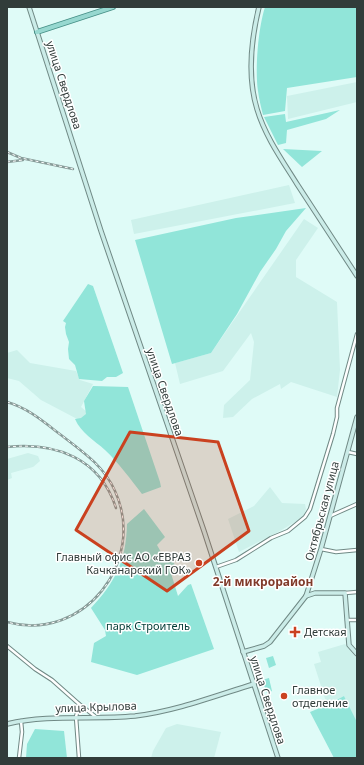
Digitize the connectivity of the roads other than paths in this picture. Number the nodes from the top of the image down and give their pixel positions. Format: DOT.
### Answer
graph roads {
  1 [pos="29,7"];
  2 [pos="113,7"];
  3 [pos="259,7"];
  4 [pos="37,32"];
  5 [pos="357,276"];
  6 [pos="357,334"];
  7 [pos="357,417"];
  8 [pos="347,452"];
  9 [pos="357,454"];
  10 [pos="357,504"];
  11 [pos="330,517"];
  12 [pos="321,549"];
  13 [pos="357,550"];
  14 [pos="215,567"];
  15 [pos="345,592"];
  16 [pos="357,592"];
  17 [pos="306,596"];
  18 [pos="346,620"];
  19 [pos="357,620"];
  20 [pos="7,646"];
  21 [pos="243,652"];
  22 [pos="357,654"];
  23 [pos="254,684"];
  24 [pos="79,704"];
  25 [pos="76,717"];
  26 [pos="96,717"];
  27 [pos="21,720"];
  28 [pos="7,724"];
  29 [pos="20,758"];
  30 [pos="79,758"];
  31 [pos="278,758"];
  1 -- 4 [label="main road, улица Свердлова"];
  2 -- 4 [label="main road"];
  3 -- 5 [label="main road"];
  4 -- 14 [label="main road, улица Свердлова"];
  6 -- 14 [label="street"];
  7 -- 8 [label="main road, Октябрьская улица"];
  8 -- 9 [label="street"];
  8 -- 11 [label="main road, Октябрьская улица"];
  10 -- 11 [label="street"];
  11 -- 12 [label="main road, Октябрьская улица"];
  12 -- 13 [label="street"];
  12 -- 17 [label="main road, Октябрьская улица"];
  14 -- 21 [label="main road, улица Свердлова"];
  15 -- 16 [label="street"];
  15 -- 17 [label="main road"];
  15 -- 18 [label="main road"];
  17 -- 21 [label="main road, Октябрьская улица"];
  18 -- 19 [label="street"];
  18 -- 22 [label="main road"];
  20 -- 24 [label="street"];
  21 -- 23 [label="main road, улица Свердлова"];
  23 -- 26 [label="main road, улица Крылова"];
  23 -- 31 [label="main road, улица Свердлова"];
  24 -- 25 [label="street"];
  24 -- 26 [label="street"];
  25 -- 26 [label="main road, улица Крылова"];
  25 -- 27 [label="main road, улица Крылова"];
  25 -- 30 [label="street"];
  27 -- 28 [label="main road, улица Крылова"];
  27 -- 29 [label="street"];
}
